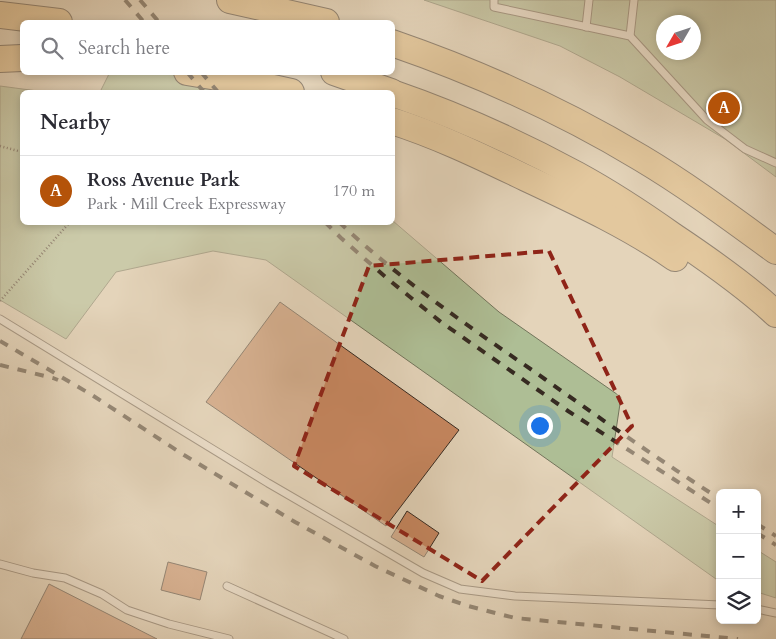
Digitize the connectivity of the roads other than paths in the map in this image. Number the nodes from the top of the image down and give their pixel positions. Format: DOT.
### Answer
graph roads {
  1 [pos="230,0"];
  2 [pos="589,0"];
  3 [pos="634,0"];
  4 [pos="494,4"];
  5 [pos="0,15"];
  6 [pos="42,20"];
  7 [pos="317,20"];
  8 [pos="586,27"];
  9 [pos="630,36"];
  10 [pos="395,44"];
  11 [pos="20,58"];
  12 [pos="0,59"];
  13 [pos="205,75"];
  14 [pos="342,75"];
  15 [pos="282,90"];
  16 [pos="384,90"];
  17 [pos="395,94"];
  18 [pos="395,122"];
  19 [pos="776,163"];
  20 [pos="776,251"];
  21 [pos="776,314"];
  22 [pos="0,319"];
  23 [pos="776,328"];
  24 [pos="0,564"];
  25 [pos="227,586"];
  26 [pos="716,605"];
  27 [pos="761,610"];
  28 [pos="776,613"];
  29 [pos="229,639"];
  30 [pos="344,639"];
  1 -- 7 [label="highway"];
  2 -- 8 [label="lane"];
  3 -- 9 [label="lane"];
  4 -- 8 [label="lane"];
  5 -- 6 [label="highway"];
  8 -- 9 [label="lane"];
  9 -- 19 [label="lane"];
  10 -- 20 [label="highway"];
  11 -- 12 [label="highway"];
  13 -- 15 [label="highway"];
  14 -- 16 [label="highway"];
  17 -- 21 [label="highway"];
  18 -- 23 [label="highway"];
  22 -- 26 [label="lane"];
  24 -- 29 [label="lane"];
  25 -- 30 [label="lane"];
  27 -- 28 [label="lane"];
}
